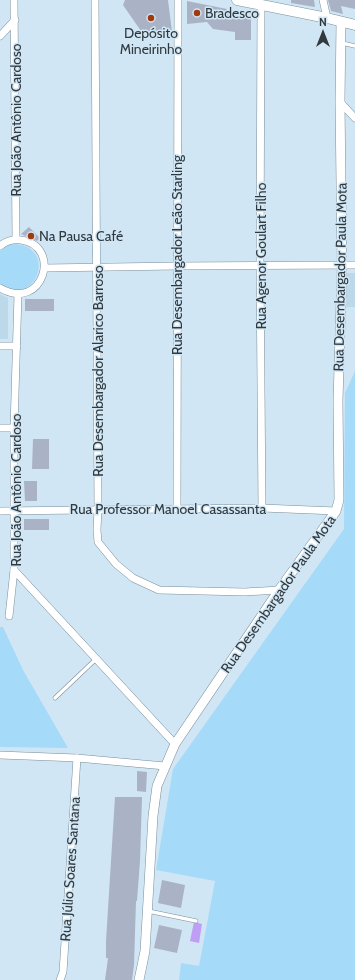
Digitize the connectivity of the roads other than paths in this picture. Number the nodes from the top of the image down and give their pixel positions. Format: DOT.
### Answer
graph roads {
  1 [pos="14,0"];
  2 [pos="95,0"];
  3 [pos="178,0"];
  4 [pos="240,0"];
  5 [pos="323,0"];
  6 [pos="261,4"];
  7 [pos="327,18"];
  8 [pos="15,20"];
  9 [pos="341,22"];
  10 [pos="355,25"];
  11 [pos="0,36"];
  12 [pos="341,42"];
  13 [pos="355,46"];
  14 [pos="340,102"];
  15 [pos="355,118"];
  16 [pos="16,239"];
  17 [pos="0,246"];
  18 [pos="177,266"];
  19 [pos="260,266"];
  20 [pos="342,266"];
  21 [pos="355,266"];
  22 [pos="98,267"];
  23 [pos="44,268"];
  24 [pos="0,288"];
  25 [pos="18,294"];
  26 [pos="0,346"];
  27 [pos="17,346"];
  28 [pos="0,428"];
  29 [pos="14,428"];
  30 [pos="262,508"];
  31 [pos="98,509"];
  32 [pos="177,509"];
  33 [pos="0,511"];
  34 [pos="14,511"];
  35 [pos="336,511"];
  36 [pos="14,570"];
  37 [pos="280,590"];
  38 [pos="9,616"];
  39 [pos="96,659"];
  40 [pos="56,698"];
  41 [pos="175,744"];
  42 [pos="0,755"];
  43 [pos="77,758"];
  44 [pos="165,766"];
  45 [pos="147,910"];
  46 [pos="196,921"];
  47 [pos="60,980"];
  48 [pos="139,980"];
  1 -- 8 [label="street, Rua João Antônio Cardoso"];
  2 -- 22 [label="street, Rua Desembargador Alarico Barroso"];
  3 -- 18 [label="street, Rua Desembargador Leão Starling"];
  4 -- 6 [label="main road"];
  5 -- 7 [label="street"];
  6 -- 7 [label="main road"];
  6 -- 19 [label="street, Rua Agenor Goulart Filho"];
  7 -- 9 [label="main road"];
  8 -- 11 [label="street"];
  8 -- 16 [label="street, Rua João Antônio Cardoso"];
  9 -- 10 [label="main road"];
  9 -- 12 [label="street, Rua Desembargador Paula Mota"];
  12 -- 13 [label="lane"];
  12 -- 14 [label="street, Rua Desembargador Paula Mota"];
  14 -- 15 [label="street"];
  14 -- 20 [label="street, Rua Desembargador Paula Mota"];
  16 -- 17 [label="street"];
  16 -- 23 [label="street"];
  18 -- 19 [label="street"];
  18 -- 22 [label="street"];
  18 -- 32 [label="street, Rua Desembargador Leão Starling"];
  19 -- 20 [label="street"];
  19 -- 30 [label="street, Rua Agenor Goulart Filho"];
  20 -- 21 [label="street"];
  20 -- 35 [label="street, Rua Desembargador Paula Mota"];
  22 -- 23 [label="street"];
  22 -- 31 [label="street, Rua Desembargador Alarico Barroso"];
  23 -- 25 [label="street"];
  24 -- 25 [label="street"];
  25 -- 27 [label="street, Rua João Antônio Cardoso"];
  26 -- 27 [label="street"];
  27 -- 29 [label="street, Rua João Antônio Cardoso"];
  28 -- 29 [label="street"];
  29 -- 34 [label="street, Rua João Antônio Cardoso"];
  30 -- 32 [label="street, Rua Professor Manoel Casassanta"];
  30 -- 35 [label="street, Rua Professor Manoel Casassanta"];
  31 -- 32 [label="street, Rua Professor Manoel Casassanta"];
  31 -- 34 [label="street, Rua Professor Manoel Casassanta"];
  31 -- 37 [label="street, Rua Desembargador Alarico Barroso"];
  33 -- 34 [label="street, Rua Professor Manoel Casassanta"];
  34 -- 36 [label="street, Rua João Antônio Cardoso"];
  35 -- 37 [label="street, Rua Desembargador Paula Mota"];
  36 -- 38 [label="street"];
  36 -- 39 [label="street, Rua João Antônio Cardoso"];
  37 -- 41 [label="street, Rua Desembargador Paula Mota"];
  39 -- 40 [label="lane"];
  39 -- 41 [label="street, Rua João Antônio Cardoso"];
  41 -- 44 [label="street, Rua Desembargador Paula Mota"];
  42 -- 43 [label="street"];
  43 -- 44 [label="street"];
  43 -- 47 [label="street, Rua Júlio Soares Santana"];
  44 -- 45 [label="street, Rua Desembargador Paula Mota"];
  45 -- 46 [label="lane"];
  45 -- 48 [label="street, Rua Desembargador Paula Mota"];
}
